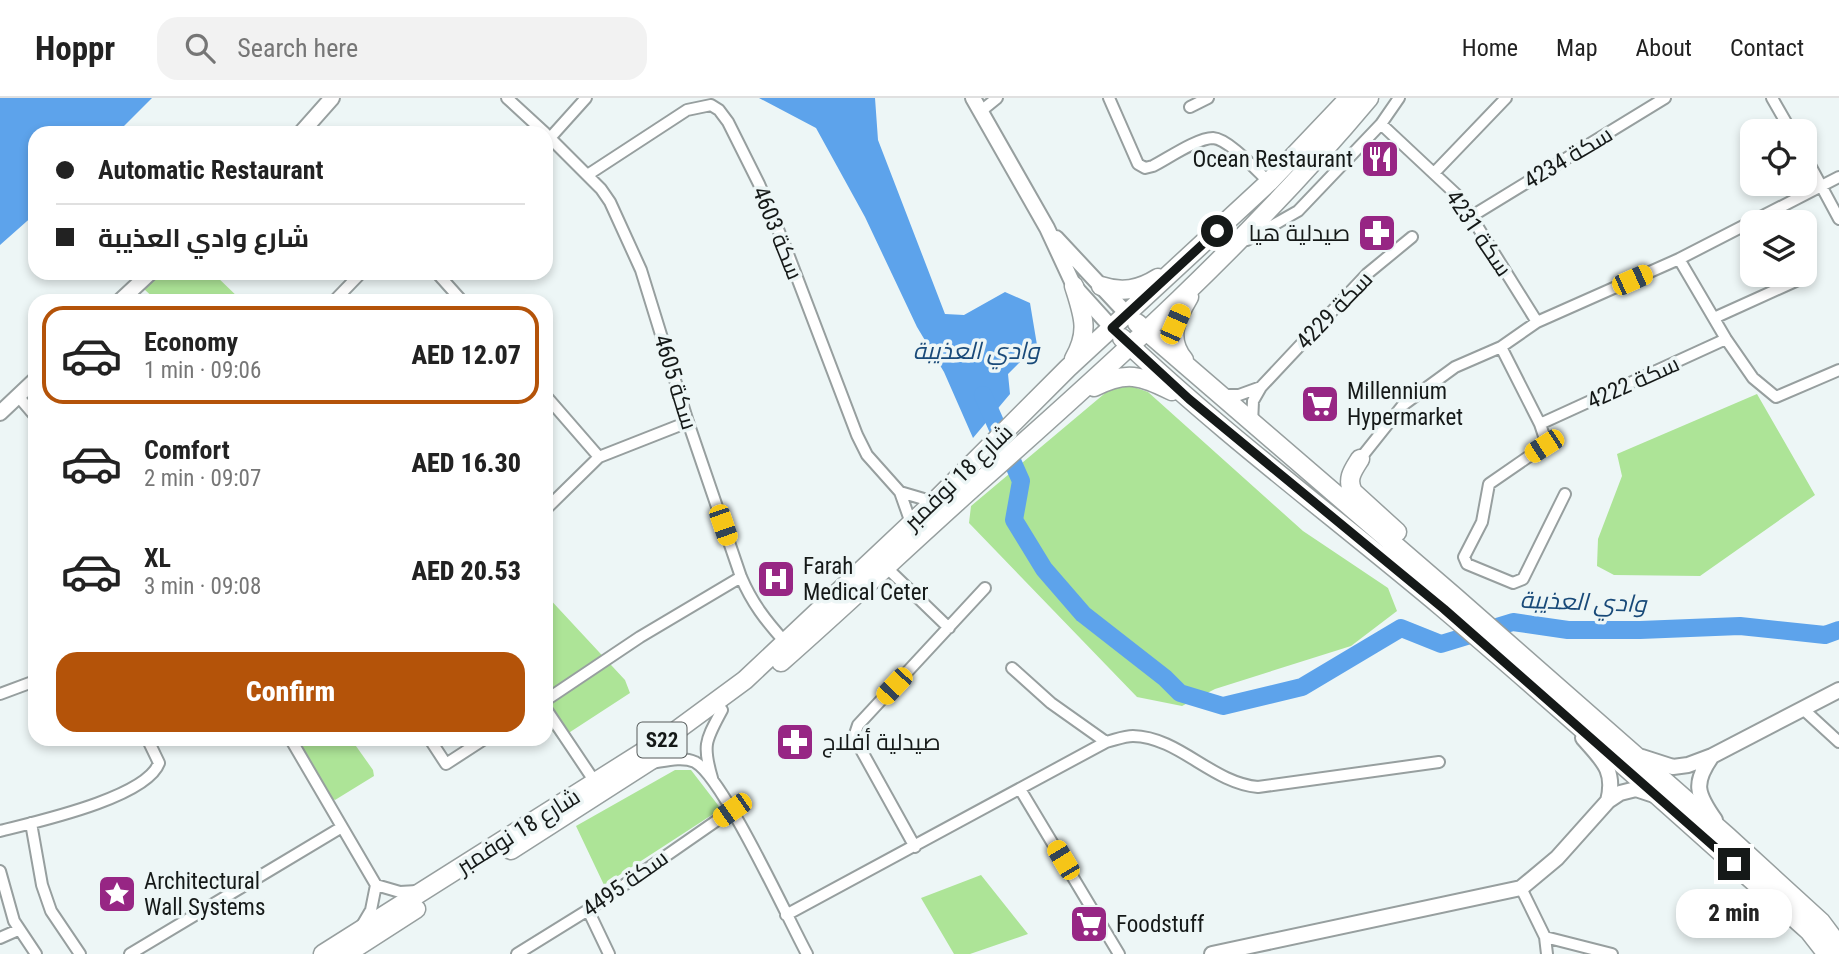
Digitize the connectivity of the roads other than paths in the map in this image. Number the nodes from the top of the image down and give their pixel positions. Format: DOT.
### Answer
graph roads {
  1 [pos="332,98"];
  2 [pos="507,98"];
  3 [pos="586,98"];
  4 [pos="997,98"];
  5 [pos="1109,98"];
  6 [pos="1208,98"];
  7 [pos="1349,98"];
  8 [pos="1369,98"];
  9 [pos="1399,98"];
  10 [pos="1506,98"];
  11 [pos="1665,98"];
  12 [pos="1773,98"];
  13 [pos="977,104"];
  14 [pos="1190,107"];
  15 [pos="1784,119"];
  16 [pos="1381,124"];
  17 [pos="307,126"];
  18 [pos="537,126"];
  19 [pos="553,129"];
  20 [pos="553,141"];
  21 [pos="1434,173"];
  22 [pos="589,174"];
  23 [pos="1817,176"];
  24 [pos="1839,177"];
  25 [pos="1269,182"];
  26 [pos="1822,185"];
  27 [pos="1472,216"];
  28 [pos="1839,219"];
  29 [pos="1047,228"];
  30 [pos="1412,237"];
  31 [pos="1229,250"];
  32 [pos="1679,259"];
  33 [pos="1183,264"];
  34 [pos="1200,278"];
  35 [pos="142,280"];
  36 [pos="354,280"];
  37 [pos="444,280"];
  38 [pos="1074,286"];
  39 [pos="1101,286"];
  40 [pos="1782,287"];
  41 [pos="128,294"];
  42 [pos="341,294"];
  43 [pos="456,294"];
  44 [pos="1127,314"];
  45 [pos="1714,318"];
  46 [pos="1537,322"];
  47 [pos="1112,328"];
  48 [pos="1145,331"];
  49 [pos="1726,340"];
  50 [pos="1130,346"];
  51 [pos="1500,348"];
  52 [pos="1068,368"];
  53 [pos="1839,370"];
  54 [pos="28,387"];
  55 [pos="1261,387"];
  56 [pos="1211,390"];
  57 [pos="18,396"];
  58 [pos="1075,399"];
  59 [pos="1189,399"];
  60 [pos="553,404"];
  61 [pos="28,408"];
  62 [pos="0,413"];
  63 [pos="688,422"];
  64 [pos="1252,424"];
  65 [pos="1540,424"];
  66 [pos="598,457"];
  67 [pos="1360,459"];
  68 [pos="1316,479"];
  69 [pos="900,492"];
  70 [pos="1565,494"];
  71 [pos="553,502"];
  72 [pos="934,502"];
  73 [pos="911,523"];
  74 [pos="1409,557"];
  75 [pos="887,568"];
  76 [pos="741,577"];
  77 [pos="985,588"];
  78 [pos="1450,603"];
  79 [pos="948,628"];
  80 [pos="785,642"];
  81 [pos="1012,668"];
  82 [pos="28,684"];
  83 [pos="1839,690"];
  84 [pos="0,694"];
  85 [pos="553,695"];
  86 [pos="1566,706"];
  87 [pos="1803,709"];
  88 [pos="722,710"];
  89 [pos="553,719"];
  90 [pos="1106,742"];
  91 [pos="1839,742"];
  92 [pos="151,746"];
  93 [pos="295,746"];
  94 [pos="434,746"];
  95 [pos="474,746"];
  96 [pos="1628,749"];
  97 [pos="1712,756"];
  98 [pos="1438,762"];
  99 [pos="649,763"];
  100 [pos="713,780"];
  101 [pos="595,782"];
  102 [pos="1020,789"];
  103 [pos="1659,797"];
  104 [pos="1608,801"];
  105 [pos="732,810"];
  106 [pos="31,823"];
  107 [pos="342,827"];
  108 [pos="0,831"];
  109 [pos="1727,836"];
  110 [pos="915,847"];
  111 [pos="0,871"];
  112 [pos="376,885"];
  113 [pos="1521,888"];
  114 [pos="425,890"];
  115 [pos="588,910"];
  116 [pos="786,915"];
  117 [pos="18,930"];
  118 [pos="357,932"];
  119 [pos="1545,937"];
  120 [pos="0,938"];
  121 [pos="1839,946"];
  122 [pos="36,954"];
  123 [pos="80,954"];
  124 [pos="130,954"];
  125 [pos="323,954"];
  126 [pos="346,954"];
  127 [pos="517,954"];
  128 [pos="609,954"];
  129 [pos="807,954"];
  130 [pos="1119,954"];
  131 [pos="1212,954"];
  132 [pos="1547,954"];
  133 [pos="1612,954"];
  134 [pos="1827,954"];
  1 -- 17 [label="street"];
  2 -- 18 [label="street, سكة 4605"];
  3 -- 19 [label="street"];
  4 -- 13 [label="street"];
  5 -- 25 [label="street"];
  6 -- 14 [label="street"];
  7 -- 25 [label="main road, شارع 18 نوفمبر / S22"];
  8 -- 31 [label="main road, شارع 18 نوفمبر / S22"];
  9 -- 16 [label="street"];
  10 -- 21 [label="street"];
  11 -- 27 [label="street, سكة 4234"];
  12 -- 15 [label="street"];
  13 -- 29 [label="street"];
  16 -- 21 [label="street, سكة 4231"];
  16 -- 31 [label="street"];
  20 -- 22 [label="street, سكة 4605"];
  21 -- 27 [label="street, سكة 4231"];
  22 -- 63 [label="street, سكة 4605"];
  22 -- 69 [label="street, سكة 4603"];
  23 -- 26 [label="street"];
  24 -- 26 [label="street"];
  25 -- 33 [label="main road, شارع 18 نوفمبر / S22"];
  26 -- 28 [label="street"];
  26 -- 32 [label="street"];
  27 -- 46 [label="street, سكة 4231"];
  29 -- 38 [label="street"];
  29 -- 39 [label="street"];
  30 -- 55 [label="street, سكة 4229"];
  31 -- 34 [label="main road, شارع 18 نوفمبر / S22"];
  32 -- 45 [label="street"];
  32 -- 46 [label="street"];
  33 -- 39 [label="main road"];
  33 -- 44 [label="main road, شارع 18 نوفمبر / S22"];
  34 -- 48 [label="main road, شارع 18 نوفمبر / S22"];
  34 -- 56 [label="main road"];
  35 -- 41 [label="street"];
  36 -- 42 [label="street"];
  37 -- 43 [label="street"];
  38 -- 47 [label="street"];
  38 -- 52 [label="main road"];
  39 -- 44 [label="street"];
  40 -- 45 [label="street"];
  44 -- 47 [label="main road, شارع 18 نوفمبر / S22"];
  44 -- 48 [label="main road"];
  45 -- 49 [label="street"];
  46 -- 51 [label="street"];
  47 -- 50 [label="main road"];
  47 -- 52 [label="main road, شارع 18 نوفمبر / S22"];
  48 -- 50 [label="main road, شارع 18 نوفمبر / S22"];
  48 -- 56 [label="main road"];
  49 -- 53 [label="street"];
  49 -- 65 [label="street, سكة 4222"];
  50 -- 58 [label="main road, شارع 18 نوفمبر / S22"];
  50 -- 59 [label="main road"];
  51 -- 65 [label="street"];
  51 -- 67 [label="street"];
  52 -- 72 [label="main road, شارع 18 نوفمبر / S22"];
  54 -- 57 [label="street"];
  55 -- 56 [label="street"];
  55 -- 64 [label="street, سكة 4229"];
  56 -- 64 [label="main road"];
  57 -- 61 [label="street"];
  57 -- 62 [label="street"];
  58 -- 59 [label="main road"];
  58 -- 75 [label="main road, شارع 18 نوفمبر / S22"];
  59 -- 78 [label="main road"];
  60 -- 66 [label="street"];
  63 -- 66 [label="street"];
  63 -- 76 [label="street, سكة 4605"];
  64 -- 68 [label="main road"];
  65 -- 70 [label="street"];
  66 -- 71 [label="street"];
  67 -- 68 [label="main road"];
  67 -- 74 [label="main road"];
  68 -- 74 [label="main road"];
  69 -- 72 [label="street"];
  69 -- 73 [label="street, سكة 4603"];
  72 -- 73 [label="main road, شارع 18 نوفمبر / S22"];
  73 -- 80 [label="main road, شارع 18 نوفمبر / S22"];
  74 -- 78 [label="main road"];
  75 -- 79 [label="street"];
  75 -- 88 [label="main road, شارع 18 نوفمبر / S22"];
  76 -- 80 [label="street, سكة 4605"];
  76 -- 85 [label="street"];
  77 -- 79 [label="street"];
  78 -- 86 [label="main road"];
  79 -- 110 [label="street"];
  80 -- 101 [label="main road, شارع 18 نوفمبر / S22"];
  81 -- 90 [label="street"];
  82 -- 84 [label="street"];
  83 -- 87 [label="street"];
  86 -- 96 [label="main road"];
  86 -- 103 [label="main road"];
  86 -- 104 [label="street"];
  87 -- 91 [label="street"];
  87 -- 97 [label="street"];
  88 -- 99 [label="main road, شارع 18 نوفمبر / S22"];
  88 -- 100 [label="street"];
  89 -- 101 [label="street"];
  90 -- 98 [label="street"];
  90 -- 102 [label="street"];
  92 -- 106 [label="street"];
  93 -- 107 [label="street"];
  94 -- 95 [label="street"];
  96 -- 97 [label="street"];
  96 -- 109 [label="main road"];
  97 -- 109 [label="street"];
  99 -- 100 [label="street"];
  99 -- 126 [label="main road, شارع 18 نوفمبر / S22"];
  100 -- 105 [label="street"];
  101 -- 114 [label="main road, شارع 18 نوفمبر / S22"];
  102 -- 110 [label="street"];
  102 -- 130 [label="street"];
  103 -- 104 [label="street"];
  103 -- 134 [label="main road"];
  104 -- 113 [label="street"];
  105 -- 115 [label="street, سكة 4495"];
  105 -- 116 [label="street"];
  106 -- 108 [label="street"];
  106 -- 123 [label="street"];
  107 -- 112 [label="street"];
  107 -- 124 [label="street"];
  109 -- 121 [label="main road"];
  110 -- 116 [label="street"];
  111 -- 117 [label="street"];
  112 -- 114 [label="street"];
  112 -- 118 [label="street"];
  113 -- 119 [label="street"];
  113 -- 131 [label="street"];
  114 -- 118 [label="main road, شارع 18 نوفمبر / S22"];
  115 -- 127 [label="street, سكة 4495"];
  115 -- 128 [label="street"];
  116 -- 129 [label="street"];
  117 -- 120 [label="street"];
  117 -- 122 [label="street"];
  118 -- 125 [label="main road, شارع 18 نوفمبر / S22"];
  119 -- 132 [label="street"];
  119 -- 133 [label="street"];
}
